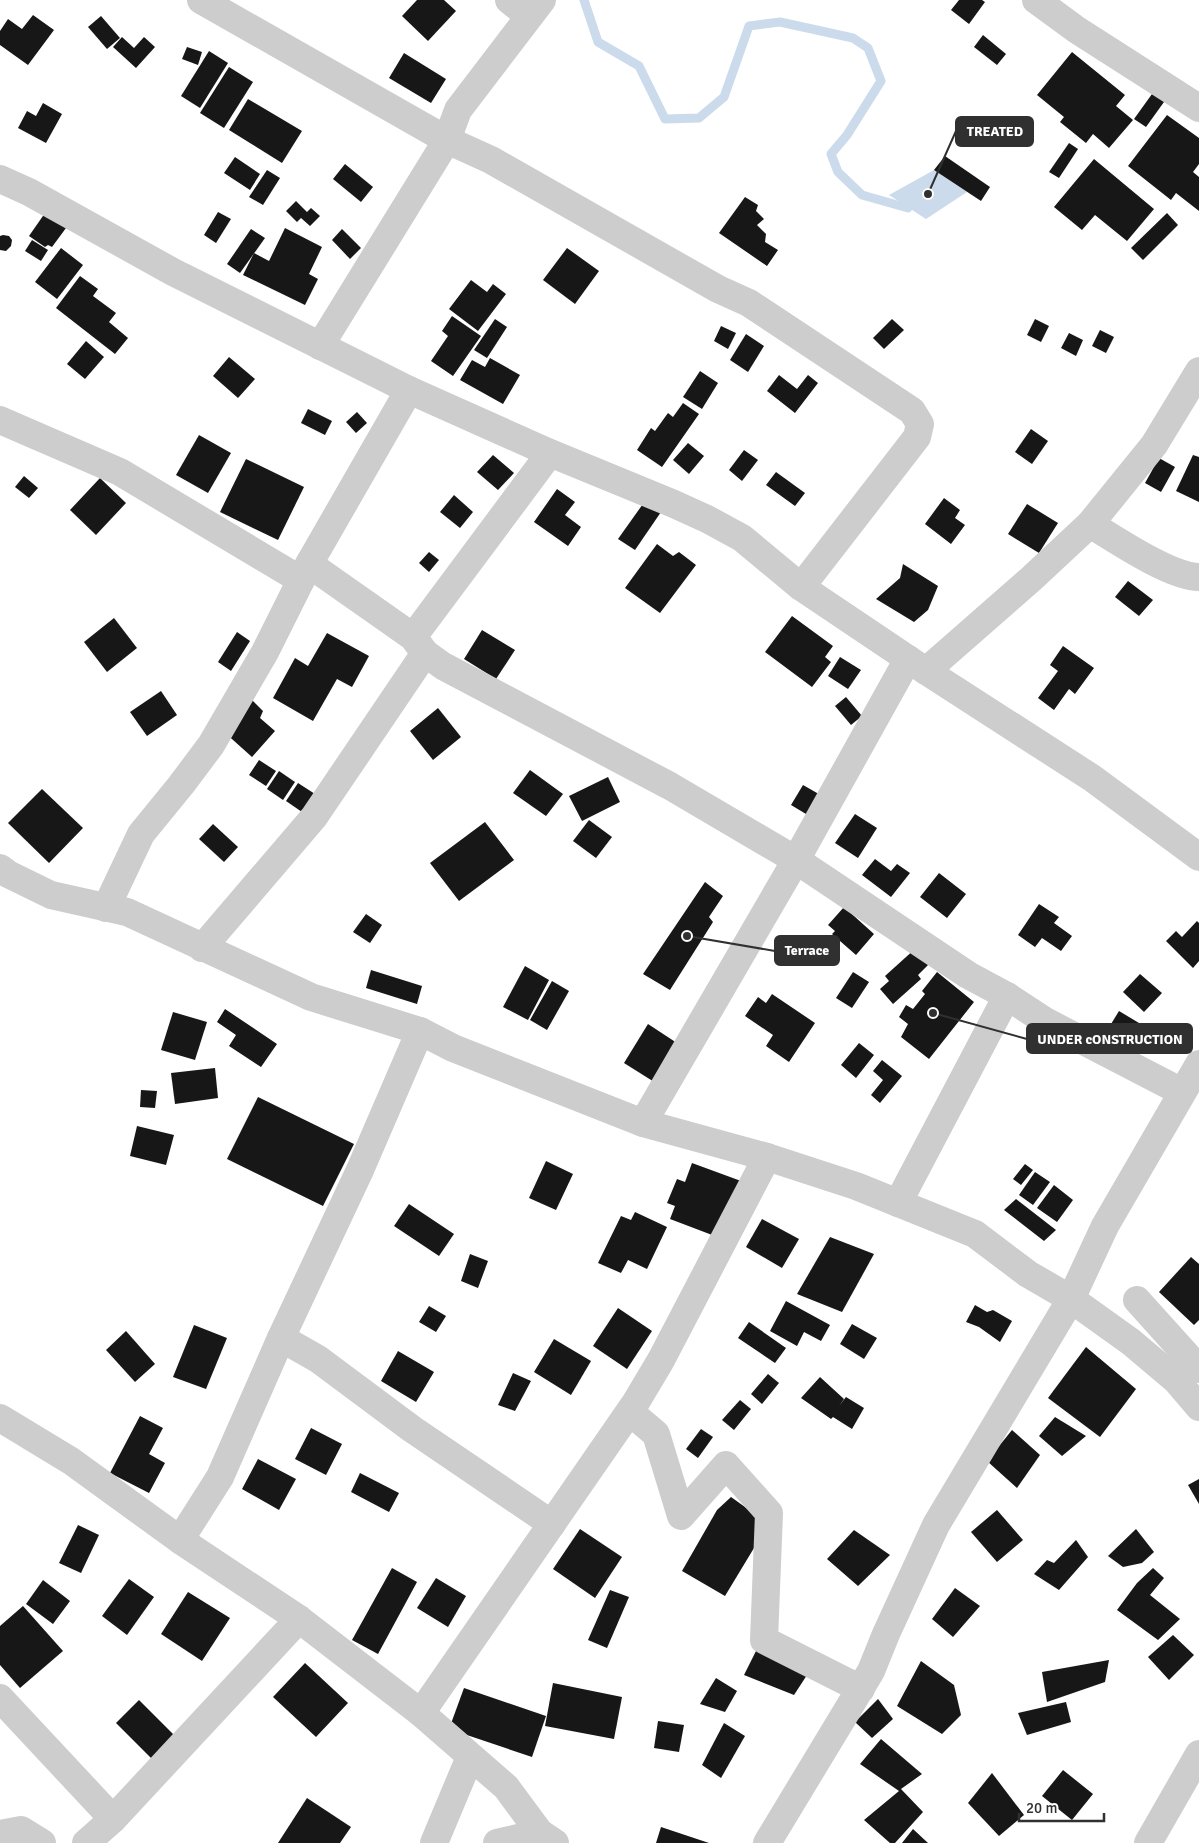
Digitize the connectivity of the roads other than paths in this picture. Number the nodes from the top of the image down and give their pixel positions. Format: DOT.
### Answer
graph roads {
  1 [pos="201,0"];
  2 [pos="1036,0"];
  3 [pos="527,5"];
  4 [pos="1199,108"];
  5 [pos="446,140"];
  6 [pos="0,179"];
  7 [pos="320,346"];
  8 [pos="1199,371"];
  9 [pos="409,390"];
  10 [pos="0,420"];
  11 [pos="550,453"];
  12 [pos="1090,524"];
  13 [pos="305,572"];
  14 [pos="1199,577"];
  15 [pos="801,587"];
  16 [pos="419,645"];
  17 [pos="917,665"];
  18 [pos="1199,857"];
  19 [pos="796,860"];
  20 [pos="0,868"];
  21 [pos="106,908"];
  22 [pos="202,948"];
  23 [pos="1007,996"];
  24 [pos="420,1031"];
  25 [pos="1199,1064"];
  26 [pos="1182,1092"];
  27 [pos="643,1123"];
  28 [pos="767,1157"];
  29 [pos="898,1203"];
  30 [pos="1072,1299"];
  31 [pos="1137,1300"];
  32 [pos="281,1338"];
  33 [pos="1199,1369"];
  34 [pos="1199,1407"];
  35 [pos="630,1412"];
  36 [pos="0,1418"];
  37 [pos="552,1524"];
  38 [pos="180,1540"];
  39 [pos="299,1619"];
  40 [pos="861,1689"];
  41 [pos="0,1698"];
  42 [pos="421,1713"];
  43 [pos="1199,1754"];
  44 [pos="470,1757"];
  45 [pos="113,1819"];
  46 [pos="0,1834"];
  47 [pos="548,1838"];
  48 [pos="42,1843"];
  49 [pos="86,1843"];
  50 [pos="434,1843"];
  51 [pos="497,1843"];
  52 [pos="767,1843"];
  53 [pos="1148,1843"];
  1 -- 5 [label="street"];
  2 -- 4 [label="street"];
  3 -- 5 [label="street"];
  5 -- 7 [label="street"];
  5 -- 15 [label="street"];
  6 -- 7 [label="street"];
  7 -- 9 [label="street"];
  8 -- 12 [label="street"];
  9 -- 11 [label="street"];
  9 -- 13 [label="street"];
  10 -- 13 [label="street"];
  11 -- 15 [label="street"];
  11 -- 16 [label="street"];
  12 -- 14 [label="street"];
  12 -- 17 [label="street"];
  13 -- 16 [label="street"];
  13 -- 21 [label="street"];
  15 -- 17 [label="street"];
  16 -- 19 [label="street"];
  16 -- 22 [label="street"];
  17 -- 18 [label="street"];
  17 -- 19 [label="street"];
  19 -- 23 [label="street"];
  19 -- 27 [label="street"];
  20 -- 21 [label="street"];
  21 -- 22 [label="street"];
  22 -- 24 [label="street"];
  23 -- 26 [label="street"];
  23 -- 29 [label="street"];
  24 -- 27 [label="street"];
  24 -- 32 [label="street"];
  25 -- 26 [label="street"];
  26 -- 30 [label="street"];
  27 -- 28 [label="street"];
  28 -- 29 [label="street"];
  28 -- 35 [label="street"];
  29 -- 30 [label="street"];
  30 -- 34 [label="street"];
  30 -- 40 [label="street"];
  31 -- 33 [label="street"];
  32 -- 37 [label="street"];
  32 -- 38 [label="street"];
  35 -- 37 [label="street"];
  35 -- 40 [label="street"];
  36 -- 38 [label="street"];
  37 -- 42 [label="street"];
  38 -- 39 [label="street"];
  39 -- 42 [label="street"];
  39 -- 45 [label="street"];
  40 -- 52 [label="street"];
  41 -- 45 [label="street"];
  42 -- 44 [label="street"];
  43 -- 53 [label="street"];
  44 -- 47 [label="street"];
  44 -- 50 [label="street"];
  45 -- 49 [label="street"];
  46 -- 48 [label="street"];
  47 -- 51 [label="street"];
}
